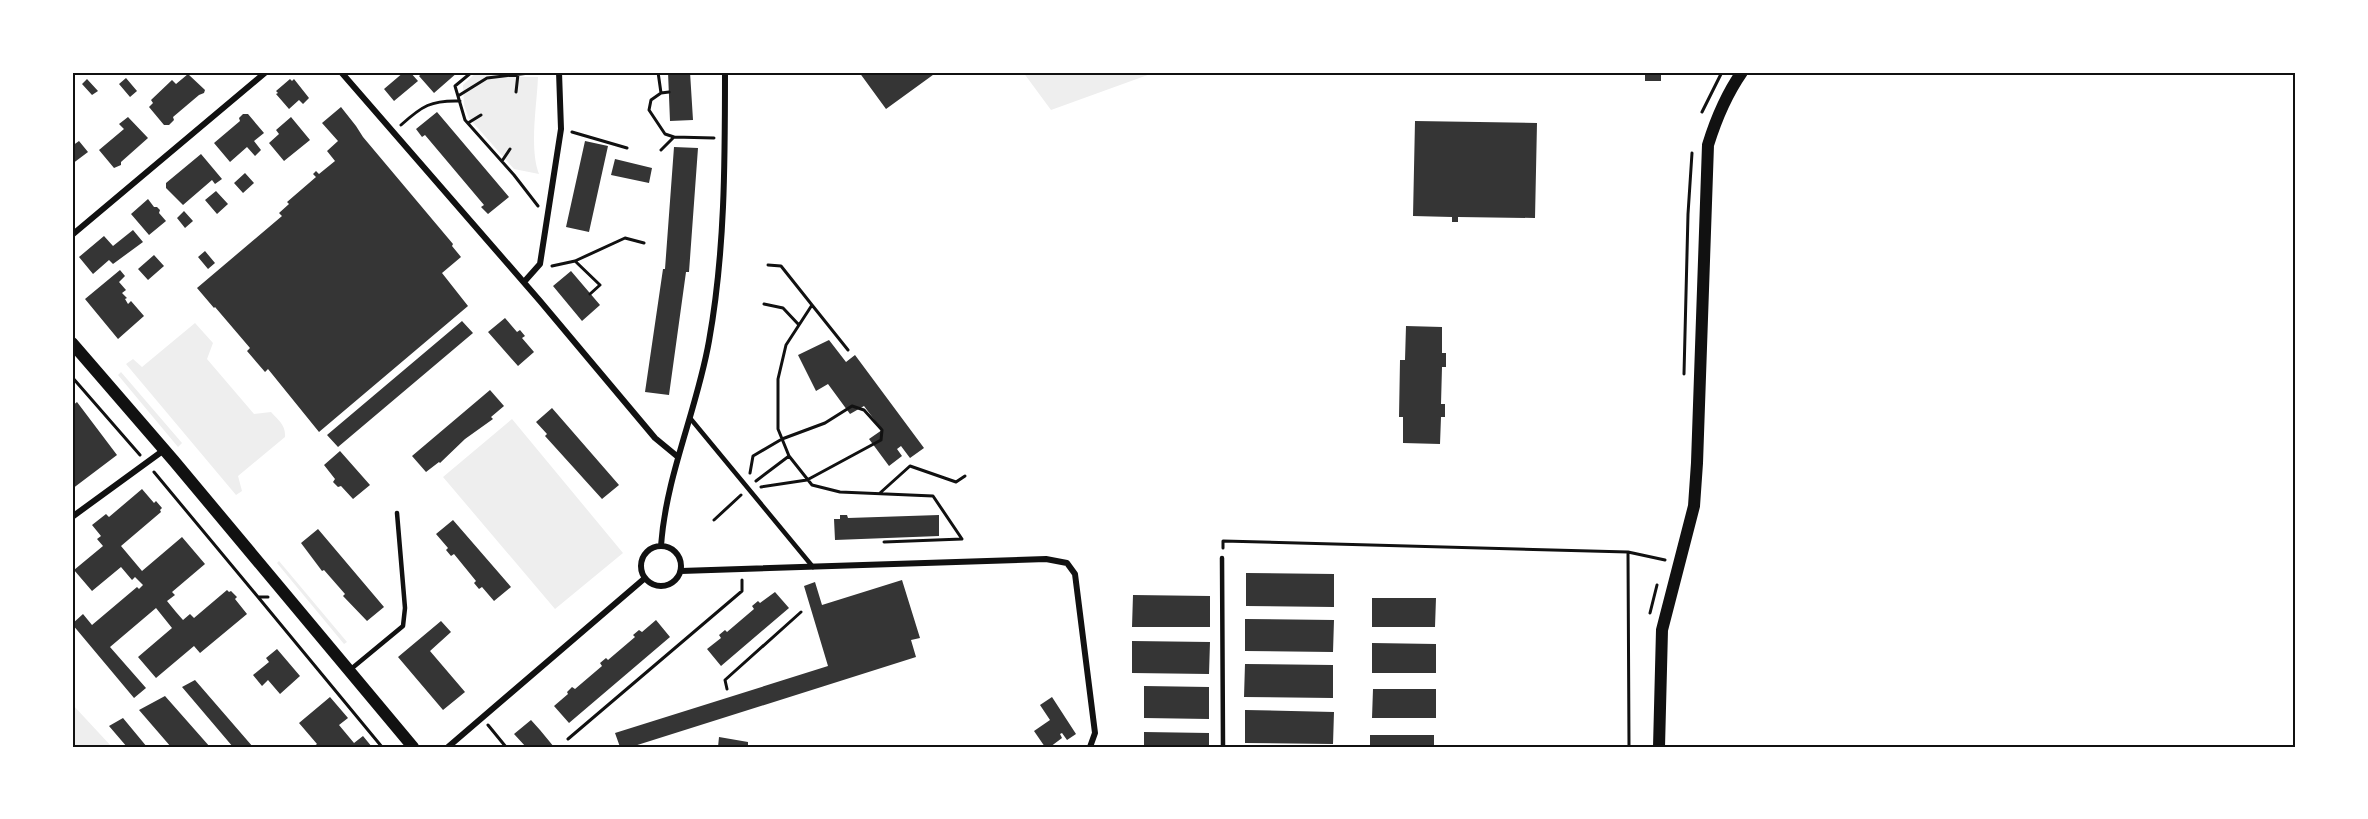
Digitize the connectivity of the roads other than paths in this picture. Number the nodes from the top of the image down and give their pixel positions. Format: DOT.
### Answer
graph roads {
  1 [pos="266,72"];
  2 [pos="341,72"];
  3 [pos="559,72"];
  4 [pos="725,72"];
  5 [pos="1742,72"];
  6 [pos="72,235"];
  7 [pos="524,282"];
  8 [pos="72,343"];
  9 [pos="690,418"];
  10 [pos="165,450"];
  11 [pos="678,457"];
  12 [pos="397,513"];
  13 [pos="72,517"];
  14 [pos="661,546"];
  15 [pos="1222,558"];
  16 [pos="813,567"];
  17 [pos="681,571"];
  18 [pos="645,578"];
  19 [pos="349,670"];
  20 [pos="413,747"];
  21 [pos="448,747"];
  22 [pos="1090,747"];
  23 [pos="1223,747"];
  24 [pos="1659,747"];
  1 -- 6 [label="street"];
  2 -- 7 [label="street"];
  3 -- 7 [label="street"];
  4 -- 9 [label="street"];
  5 -- 24 [label="main road"];
  7 -- 11 [label="street"];
  8 -- 10 [label="main road"];
  9 -- 11 [label="street"];
  9 -- 16 [label="lane"];
  10 -- 13 [label="street"];
  10 -- 19 [label="main road"];
  11 -- 14 [label="street"];
  12 -- 19 [label="lane"];
  14 -- 17 [label="street"];
  14 -- 18 [label="street"];
  15 -- 23 [label="lane"];
  16 -- 17 [label="street"];
  16 -- 22 [label="street"];
  17 -- 18 [label="street"];
  18 -- 21 [label="street"];
  19 -- 20 [label="main road"];
}
